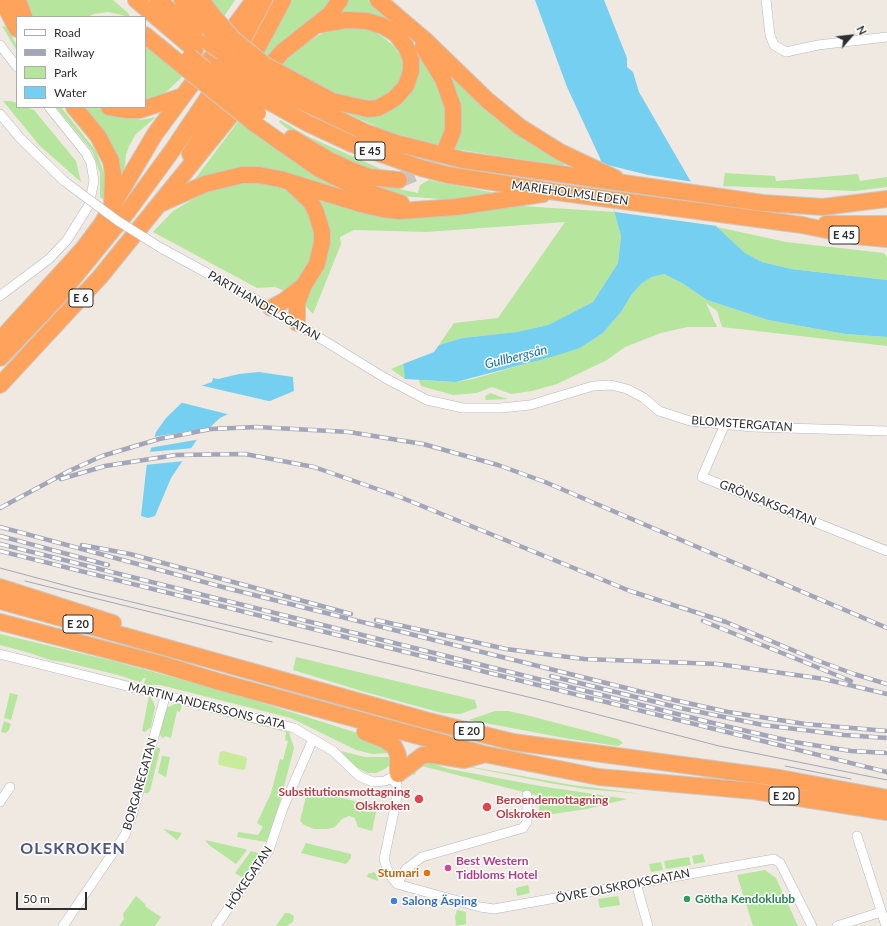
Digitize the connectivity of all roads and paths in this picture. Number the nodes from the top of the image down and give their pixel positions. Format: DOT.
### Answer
graph roads {
  1 [pos="2,0"];
  2 [pos="18,0"];
  3 [pos="125,0"];
  4 [pos="136,0"];
  5 [pos="158,0"];
  6 [pos="182,0"];
  7 [pos="201,0"];
  8 [pos="254,0"];
  9 [pos="264,0"];
  10 [pos="283,0"];
  11 [pos="340,0"];
  12 [pos="378,0"];
  13 [pos="766,0"];
  14 [pos="24,16"];
  15 [pos="143,16"];
  16 [pos="146,18"];
  17 [pos="405,22"];
  18 [pos="317,25"];
  19 [pos="16,27"];
  20 [pos="146,35"];
  21 [pos="887,37"];
  22 [pos="199,43"];
  23 [pos="0,46"];
  24 [pos="16,66"];
  25 [pos="183,96"];
  26 [pos="268,96"];
  27 [pos="50,108"];
  28 [pos="75,108"];
  29 [pos="115,108"];
  30 [pos="1,116"];
  31 [pos="446,148"];
  32 [pos="604,177"];
  33 [pos="400,180"];
  34 [pos="290,182"];
  35 [pos="174,183"];
  36 [pos="556,192"];
  37 [pos="887,199"];
  38 [pos="156,206"];
  39 [pos="112,207"];
  40 [pos="823,207"];
  41 [pos="430,209"];
  42 [pos="887,216"];
  43 [pos="887,224"];
  44 [pos="802,225"];
  45 [pos="887,239"];
  46 [pos="304,285"];
  47 [pos="0,296"];
  48 [pos="271,308"];
  49 [pos="297,323"];
  50 [pos="0,340"];
  51 [pos="0,358"];
  52 [pos="0,385"];
  53 [pos="560,397"];
  54 [pos="725,424"];
  55 [pos="887,431"];
  56 [pos="887,551"];
  57 [pos="0,587"];
  58 [pos="0,601"];
  59 [pos="0,622"];
  60 [pos="0,654"];
  61 [pos="211,660"];
  62 [pos="165,697"];
  63 [pos="313,708"];
  64 [pos="313,738"];
  65 [pos="484,754"];
  66 [pos="394,776"];
  67 [pos="10,786"];
  68 [pos="528,795"];
  69 [pos="887,798"];
  70 [pos="0,802"];
  71 [pos="887,812"];
  72 [pos="857,836"];
  73 [pos="636,882"];
  74 [pos="397,884"];
  75 [pos="881,912"];
  76 [pos="63,926"];
  77 [pos="216,926"];
  78 [pos="648,926"];
  79 [pos="812,926"];
  80 [pos="837,926"];
  81 [pos="886,926"];
  1 -- 19 [label="highway"];
  2 -- 14 [label="highway"];
  3 -- 15 [label="highway"];
  4 -- 22 [label="highway, E 45"];
  5 -- 22 [label="highway, E 45"];
  6 -- 22 [label="highway"];
  7 -- 22 [label="highway"];
  8 -- 25 [label="highway"];
  9 -- 51 [label="highway, E 6"];
  10 -- 35 [label="highway, E 6"];
  11 -- 18 [label="highway"];
  12 -- 17 [label="highway"];
  13 -- 21 [label="street"];
  16 -- 22 [label="highway"];
  17 -- 31 [label="highway"];
  17 -- 32 [label="highway, MARIEHOLMSLEDEN"];
  18 -- 26 [label="highway"];
  18 -- 35 [label="highway"];
  20 -- 22 [label="highway"];
  22 -- 26 [label="highway, E 45, bridge"];
  22 -- 26 [label="highway, bridge"];
  22 -- 26 [label="highway, bridge"];
  23 -- 24 [label="street"];
  25 -- 29 [label="highway"];
  25 -- 39 [label="highway"];
  26 -- 32 [label="highway, MARIEHOLMSLEDEN / E 45"];
  26 -- 33 [label="highway"];
  26 -- 36 [label="highway, MARIEHOLMSLEDEN / E 45"];
  26 -- 41 [label="highway"];
  27 -- 47 [label="street"];
  28 -- 39 [label="highway"];
  30 -- 48 [label="street, PARTIHANDELSGATAN, bridge"];
  32 -- 40 [label="highway, MARIEHOLMSLEDEN / E 45"];
  34 -- 38 [label="highway"];
  34 -- 41 [label="highway"];
  34 -- 46 [label="highway"];
  35 -- 38 [label="highway, E 6"];
  36 -- 41 [label="highway"];
  36 -- 44 [label="highway, MARIEHOLMSLEDEN / E 45"];
  37 -- 40 [label="highway, MARIEHOLMSLEDEN / E 45"];
  38 -- 52 [label="highway, E 6"];
  39 -- 50 [label="highway"];
  40 -- 42 [label="highway, E 45"];
  43 -- 44 [label="highway"];
  44 -- 45 [label="highway, MARIEHOLMSLEDEN / E 45"];
  46 -- 48 [label="highway"];
  46 -- 49 [label="highway"];
  48 -- 49 [label="street, PARTIHANDELSGATAN"];
  49 -- 53 [label="street, PARTIHANDELSGATAN"];
  53 -- 54 [label="street, BLOMSTERGATAN"];
  54 -- 55 [label="street, BLOMSTERGATAN"];
  54 -- 56 [label="street, GRÖNSAKSGATAN"];
  57 -- 61 [label="highway"];
  58 -- 61 [label="highway, E 20"];
  59 -- 63 [label="highway, E 20"];
  60 -- 62 [label="street, MARTIN ANDERSSONS GATA"];
  61 -- 69 [label="highway, E 20"];
  62 -- 64 [label="street, MARTIN ANDERSSONS GATA"];
  62 -- 76 [label="street, BORGAREGATAN"];
  63 -- 65 [label="highway, E 20"];
  63 -- 66 [label="highway"];
  64 -- 66 [label="street, MARTIN ANDERSSONS GATA"];
  64 -- 77 [label="street, HÖKEGATAN"];
  65 -- 66 [label="highway"];
  65 -- 71 [label="highway, E 20"];
  66 -- 74 [label="street"];
  67 -- 70 [label="street"];
  68 -- 74 [label="street"];
  72 -- 75 [label="street"];
  73 -- 74 [label="street, ÖVRE OLSKROKSGATAN"];
  73 -- 78 [label="street"];
  73 -- 79 [label="street, ÖVRE OLSKROKSGATAN"];
  75 -- 80 [label="street"];
  75 -- 81 [label="street"];
}
